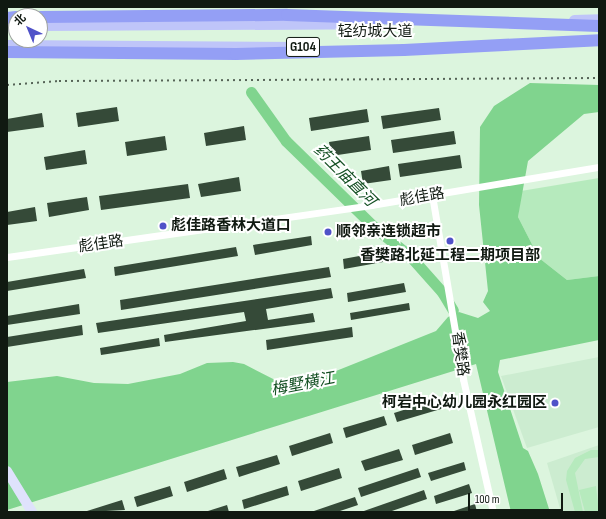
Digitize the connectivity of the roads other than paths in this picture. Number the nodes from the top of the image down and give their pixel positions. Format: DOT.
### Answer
graph roads {
  1 [pos="48,17"];
  2 [pos="599,20"];
  3 [pos="48,25"];
  4 [pos="599,26"];
  5 [pos="599,40"];
  6 [pos="7,46"];
  7 [pos="599,46"];
  8 [pos="7,52"];
  9 [pos="599,167"];
  10 [pos="432,195"];
  11 [pos="7,257"];
  12 [pos="7,471"];
  13 [pos="32,512"];
  14 [pos="493,512"];
  1 -- 4 [label="highway"];
  2 -- 3 [label="main road, 轻纺城大道 / G104"];
  5 -- 8 [label="highway"];
  6 -- 7 [label="main road, 轻纺城大道 / G104"];
  9 -- 10 [label="street, 彪佳路"];
  10 -- 11 [label="street, 彪佳路"];
  10 -- 14 [label="street, 香樊路"];
  12 -- 13 [label="street"];
}
